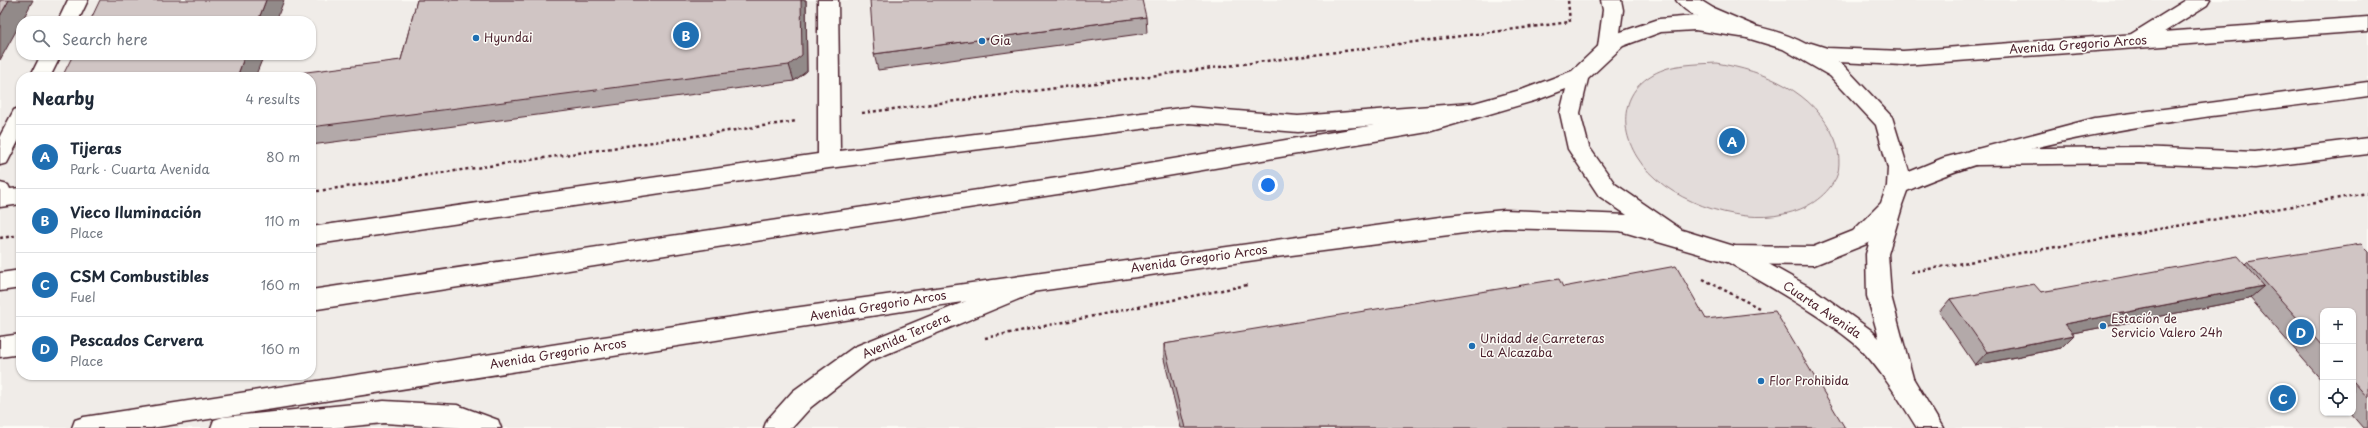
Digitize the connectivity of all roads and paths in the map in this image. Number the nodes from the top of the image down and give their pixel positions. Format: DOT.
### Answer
graph roads {
  1 [pos="78,0"];
  2 [pos="828,0"];
  3 [pos="1568,0"];
  4 [pos="1611,0"];
  5 [pos="1686,0"];
  6 [pos="2200,0"];
  7 [pos="70,16"];
  8 [pos="2368,24"];
  9 [pos="1748,30"];
  10 [pos="2135,41"];
  11 [pos="1790,44"];
  12 [pos="1608,47"];
  13 [pos="48,60"];
  14 [pos="42,72"];
  15 [pos="1579,76"];
  16 [pos="2368,89"];
  17 [pos="1486,109"];
  18 [pos="828,117"];
  19 [pos="16,125"];
  20 [pos="2368,146"];
  21 [pos="0,157"];
  22 [pos="1976,157"];
  23 [pos="829,160"];
  24 [pos="0,191"];
  25 [pos="316,191"];
  26 [pos="2368,193"];
  27 [pos="1894,196"];
  28 [pos="16,197"];
  29 [pos="316,235"];
  30 [pos="16,236"];
  31 [pos="1674,236"];
  32 [pos="0,238"];
  33 [pos="1734,255"];
  34 [pos="1904,273"];
  35 [pos="1697,275"];
  36 [pos="16,280"];
  37 [pos="0,282"];
  38 [pos="1034,282"];
  39 [pos="1250,284"];
  40 [pos="316,299"];
  41 [pos="1768,313"];
  42 [pos="979,340"];
  43 [pos="16,345"];
  44 [pos="0,347"];
  45 [pos="1904,385"];
  46 [pos="84,428"];
  47 [pos="223,428"];
  48 [pos="489,428"];
  49 [pos="776,428"];
  50 [pos="1931,428"];
  1 -- 7 [label="main road"];
  2 -- 18 [label="main road"];
  3 -- 18 [label="path"];
  4 -- 12 [label="main road"];
  5 -- 9 [label="main road"];
  6 -- 10 [label="main road"];
  8 -- 10 [label="main road, Avenida Gregorio Arcos"];
  9 -- 11 [label="main road"];
  9 -- 12 [label="main road"];
  10 -- 11 [label="main road, Avenida Gregorio Arcos"];
  11 -- 27 [label="main road"];
  12 -- 15 [label="main road"];
  13 -- 14 [label="main road"];
  15 -- 17 [label="main road"];
  15 -- 31 [label="main road"];
  16 -- 22 [label="main road"];
  17 -- 23 [label="main road"];
  17 -- 40 [label="main road"];
  18 -- 23 [label="main road"];
  18 -- 25 [label="path"];
  19 -- 21 [label="main road"];
  20 -- 22 [label="main road"];
  22 -- 27 [label="main road"];
  23 -- 29 [label="main road"];
  24 -- 28 [label="main road"];
  26 -- 34 [label="path"];
  27 -- 33 [label="main road"];
  27 -- 45 [label="main road"];
  30 -- 32 [label="path"];
  31 -- 33 [label="main road"];
  31 -- 38 [label="main road, Avenida Gregorio Arcos"];
  33 -- 45 [label="main road, Cuarta Avenida"];
  35 -- 41 [label="path"];
  36 -- 37 [label="main road"];
  38 -- 46 [label="main road, Avenida Gregorio Arcos"];
  38 -- 49 [label="main road, Avenida Tercera"];
  39 -- 42 [label="path"];
  43 -- 44 [label="main road"];
  45 -- 50 [label="main road"];
  47 -- 48 [label="main road"];
}
